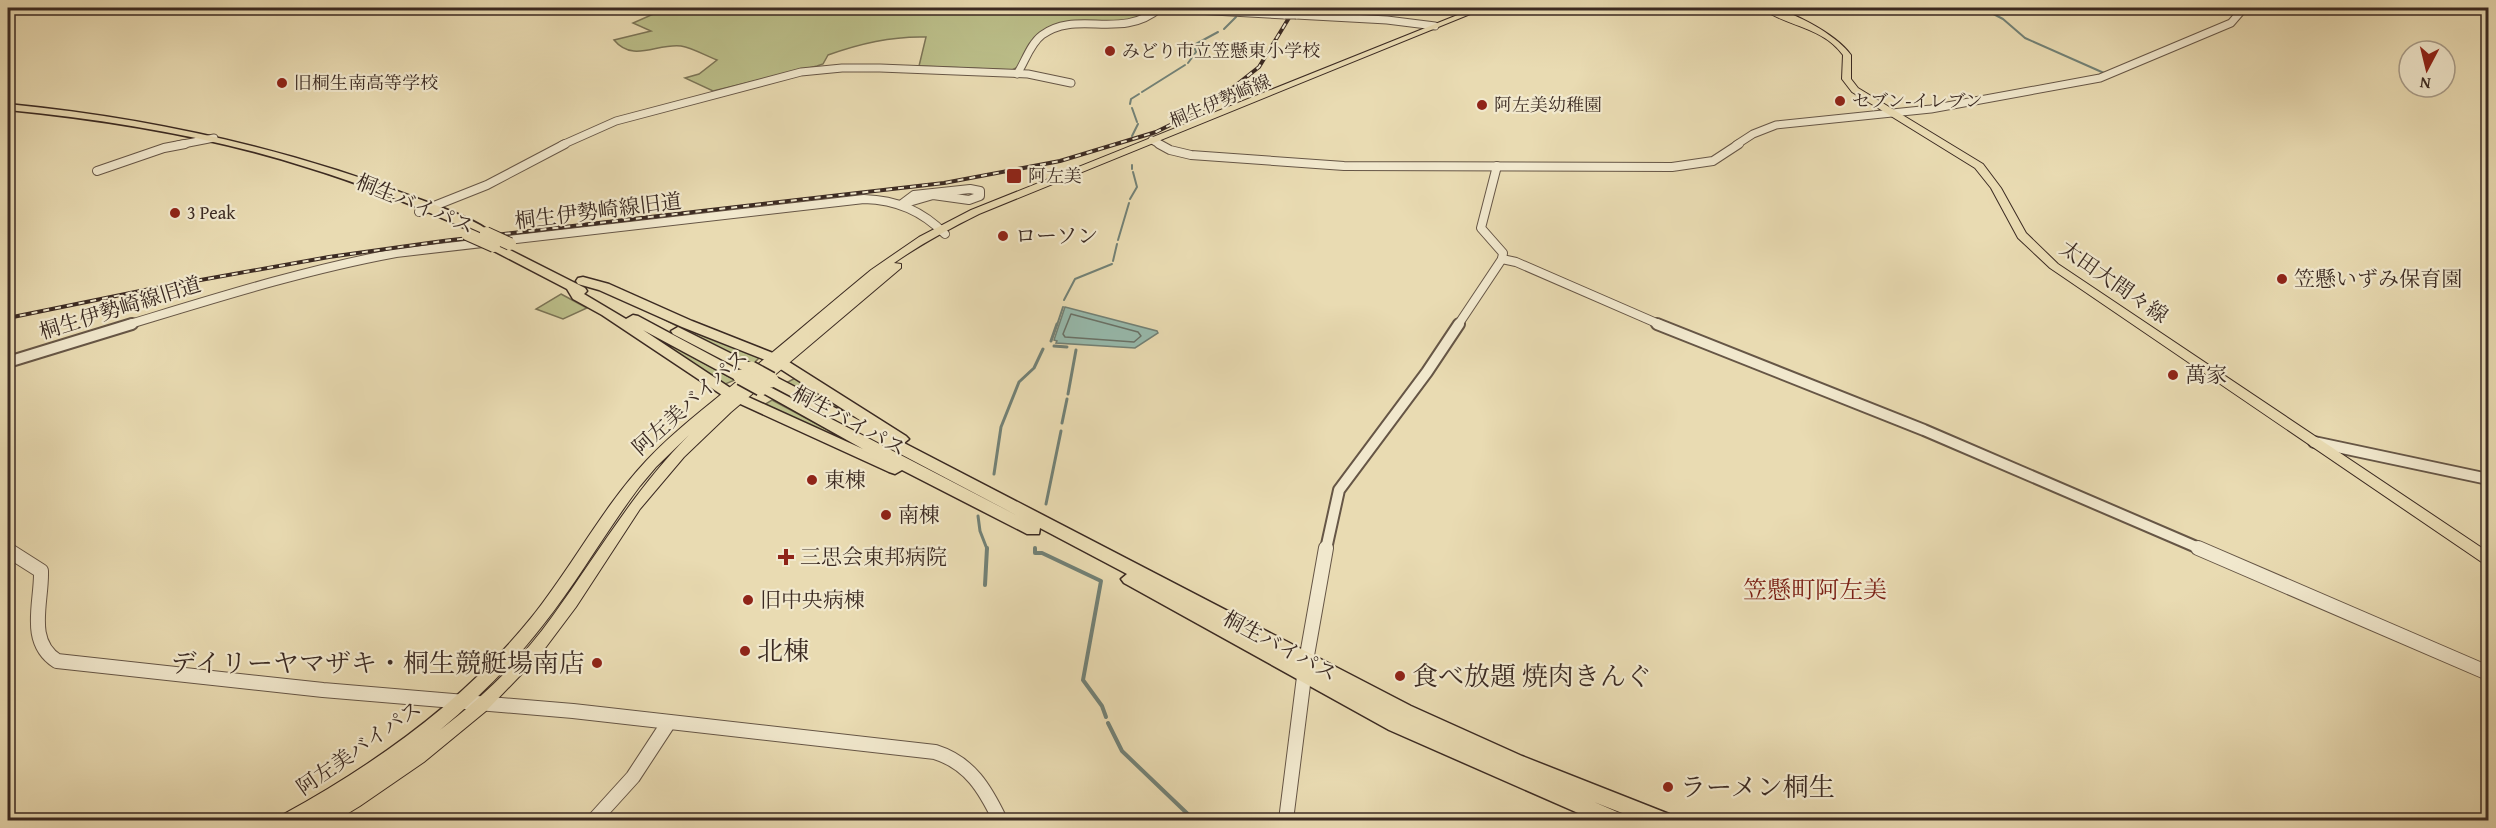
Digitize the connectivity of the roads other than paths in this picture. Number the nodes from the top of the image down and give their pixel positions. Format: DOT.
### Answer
graph roads {
  1 [pos="1160,8"];
  2 [pos="1481,8"];
  3 [pos="1493,8"];
  4 [pos="1765,8"];
  5 [pos="2244,8"];
  6 [pos="1435,26"];
  7 [pos="1017,74"];
  8 [pos="1071,83"];
  9 [pos="8,110"];
  10 [pos="42,112"];
  11 [pos="1893,113"];
  12 [pos="1198,122"];
  13 [pos="214,138"];
  14 [pos="197,140"];
  15 [pos="1155,142"];
  16 [pos="1497,166"];
  17 [pos="97,171"];
  18 [pos="902,204"];
  19 [pos="432,207"];
  20 [pos="419,212"];
  21 [pos="943,232"];
  22 [pos="1502,259"];
  23 [pos="577,284"];
  24 [pos="777,361"];
  25 [pos="8,362"];
  26 [pos="766,384"];
  27 [pos="735,396"];
  28 [pos="2314,442"];
  29 [pos="2488,479"];
  30 [pos="981,505"];
  31 [pos="1047,526"];
  32 [pos="8,550"];
  33 [pos="2488,559"];
  34 [pos="1305,668"];
  35 [pos="2488,673"];
  36 [pos="460,702"];
  37 [pos="482,703"];
  38 [pos="669,722"];
  39 [pos="291,820"];
  40 [pos="322,820"];
  41 [pos="594,820"];
  42 [pos="1000,820"];
  43 [pos="1286,820"];
  44 [pos="1616,820"];
  45 [pos="1662,820"];
  1 -- 6 [label="street, bridge"];
  1 -- 7 [label="street"];
  2 -- 6 [label="main road, 桐生伊勢崎線"];
  3 -- 15 [label="main road, 桐生伊勢崎線"];
  4 -- 11 [label="main road, 太田大間々線"];
  5 -- 11 [label="street"];
  6 -- 12 [label="main road, 桐生伊勢崎線"];
  7 -- 8 [label="street"];
  7 -- 19 [label="street"];
  9 -- 10 [label="highway, 桐生バイパス"];
  9 -- 10 [label="highway, 桐生バイパス"];
  10 -- 13 [label="highway, 桐生バイパス"];
  10 -- 14 [label="highway, 桐生バイパス"];
  11 -- 16 [label="street"];
  11 -- 28 [label="main road, 太田大間々線"];
  12 -- 15 [label="main road, 阿左美バイパス"];
  13 -- 14 [label="street"];
  13 -- 19 [label="highway, 桐生バイパス"];
  14 -- 17 [label="street"];
  14 -- 20 [label="highway, 桐生バイパス"];
  15 -- 16 [label="street"];
  15 -- 21 [label="main road, 阿左美バイパス"];
  16 -- 22 [label="street"];
  18 -- 18 [label="street"];
  18 -- 21 [label="street, 桐生伊勢崎線旧道"];
  18 -- 25 [label="street, 桐生伊勢崎線旧道"];
  19 -- 20 [label="street"];
  19 -- 23 [label="highway, 桐生バイパス, bridge"];
  20 -- 23 [label="highway, 桐生バイパス, bridge"];
  21 -- 24 [label="main road, 阿左美バイパス"];
  22 -- 34 [label="street"];
  22 -- 35 [label="street"];
  23 -- 24 [label="highway"];
  23 -- 26 [label="highway, 桐生バイパス, bridge"];
  23 -- 27 [label="highway"];
  24 -- 27 [label="main road, 阿左美バイパス"];
  24 -- 31 [label="highway"];
  26 -- 30 [label="highway, 桐生バイパス"];
  26 -- 31 [label="highway, 桐生バイパス"];
  27 -- 30 [label="highway"];
  27 -- 36 [label="main road, 阿左美バイパス"];
  27 -- 37 [label="main road, 阿左美バイパス"];
  28 -- 29 [label="street"];
  28 -- 33 [label="main road, 太田大間々線"];
  30 -- 34 [label="highway, 桐生バイパス"];
  31 -- 34 [label="highway, 桐生バイパス"];
  32 -- 36 [label="street"];
  34 -- 43 [label="street"];
  34 -- 44 [label="highway, 桐生バイパス"];
  34 -- 45 [label="highway, 桐生バイパス"];
  36 -- 37 [label="street"];
  36 -- 39 [label="main road, 阿左美バイパス"];
  37 -- 38 [label="street"];
  37 -- 40 [label="main road, 阿左美バイパス"];
  38 -- 41 [label="street"];
  38 -- 42 [label="street"];
}
